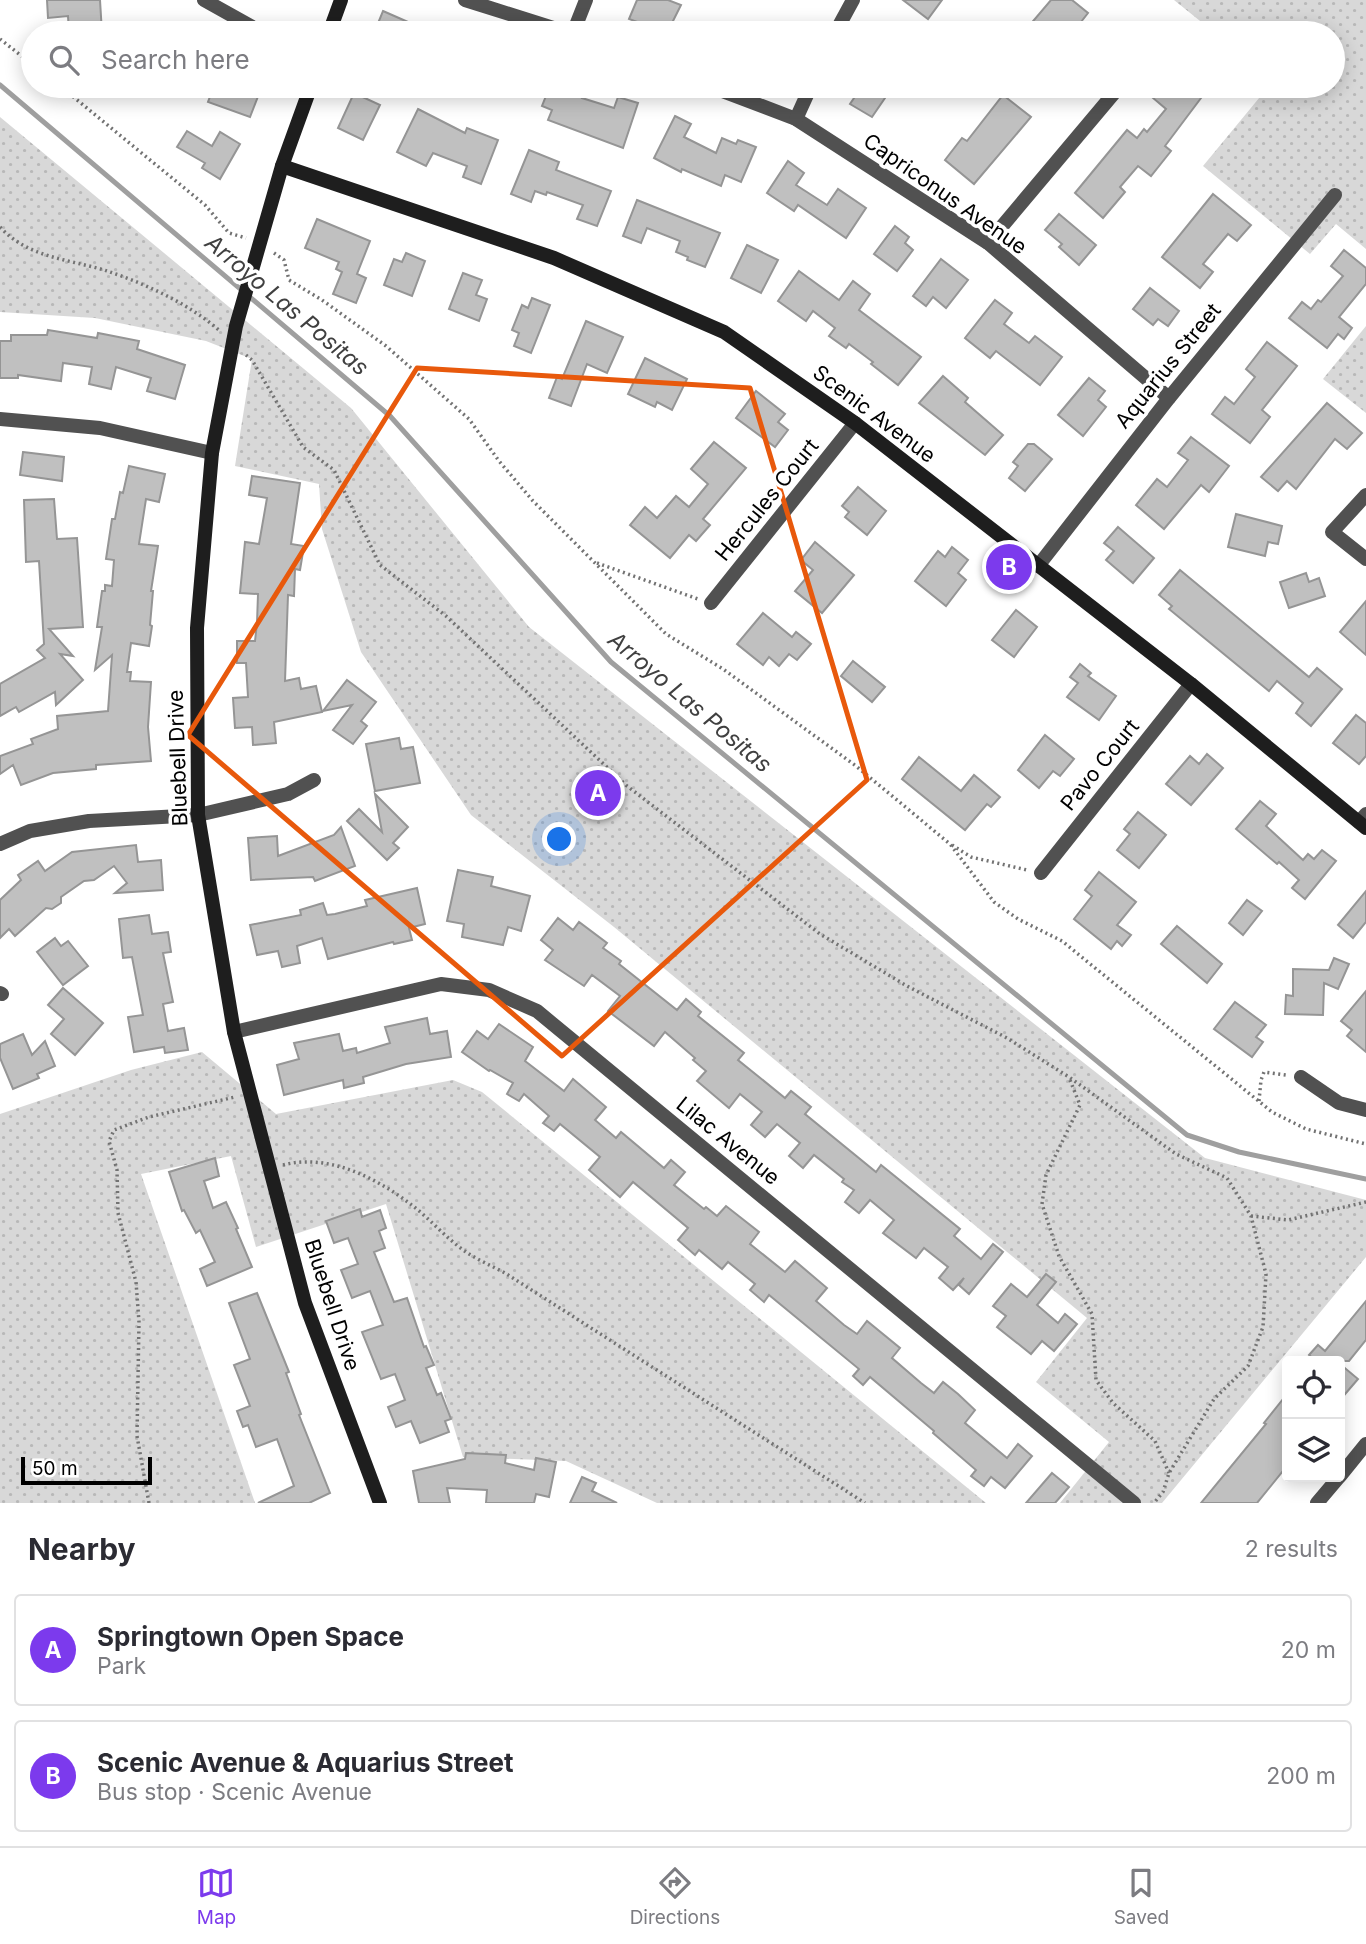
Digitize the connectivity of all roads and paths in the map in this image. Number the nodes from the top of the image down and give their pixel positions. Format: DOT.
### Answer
graph roads {
  1 [pos="204,0"];
  2 [pos="341,0"];
  3 [pos="465,0"];
  4 [pos="586,0"];
  5 [pos="853,0"];
  6 [pos="242,21"];
  7 [pos="333,21"];
  8 [pos="532,21"];
  9 [pos="576,21"];
  10 [pos="842,21"];
  11 [pos="0,39"];
  12 [pos="21,56"];
  13 [pos="75,98"];
  14 [pos="307,98"];
  15 [pos="742,98"];
  16 [pos="805,98"];
  17 [pos="1110,98"];
  18 [pos="796,118"];
  19 [pos="282,166"];
  20 [pos="1335,195"];
  21 [pos="0,227"];
  22 [pos="260,243"];
  23 [pos="988,243"];
  24 [pos="210,323"];
  25 [pos="252,360"];
  26 [pos="1168,398"];
  27 [pos="0,419"];
  28 [pos="855,423"];
  29 [pos="212,453"];
  30 [pos="1366,495"];
  31 [pos="1366,559"];
  32 [pos="595,562"];
  33 [pos="1038,566"];
  34 [pos="711,603"];
  35 [pos="1191,684"];
  36 [pos="314,780"];
  37 [pos="198,815"];
  38 [pos="1364,821"];
  39 [pos="0,844"];
  40 [pos="950,844"];
  41 [pos="1041,873"];
  42 [pos="234,1032"];
  43 [pos="1069,1077"];
  44 [pos="1301,1077"];
  45 [pos="250,1093"];
  46 [pos="1259,1101"];
  47 [pos="1366,1110"];
  48 [pos="1366,1144"];
  49 [pos="270,1169"];
  50 [pos="1366,1202"];
  51 [pos="1251,1216"];
  52 [pos="1366,1444"];
  53 [pos="1345,1469"];
  54 [pos="1169,1474"];
  55 [pos="1334,1482"];
  56 [pos="149,1503"];
  57 [pos="380,1503"];
  58 [pos="865,1503"];
  59 [pos="1135,1503"];
  60 [pos="1154,1503"];
  61 [pos="1317,1503"];
  1 -- 6 [label="street"];
  2 -- 7 [label="street"];
  3 -- 8 [label="street"];
  4 -- 9 [label="street"];
  5 -- 10 [label="street"];
  11 -- 12 [label="path"];
  13 -- 22 [label="path"];
  14 -- 19 [label="street, Bluebell Drive"];
  15 -- 18 [label="street, Capriconus Avenue"];
  16 -- 18 [label="street"];
  17 -- 23 [label="street"];
  18 -- 23 [label="street, Capriconus Avenue"];
  19 -- 22 [label="street, Bluebell Drive"];
  19 -- 28 [label="street, Scenic Avenue"];
  20 -- 26 [label="street, Aquarius Street"];
  21 -- 24 [label="path"];
  22 -- 29 [label="street, Bluebell Drive"];
  22 -- 32 [label="path"];
  23 -- 26 [label="street, Capriconus Avenue"];
  25 -- 43 [label="path"];
  26 -- 33 [label="street, Aquarius Street"];
  27 -- 29 [label="street"];
  28 -- 33 [label="street, Scenic Avenue"];
  28 -- 34 [label="street, Hercules Court"];
  29 -- 37 [label="street, Bluebell Drive"];
  30 -- 31 [label="street"];
  32 -- 34 [label="path"];
  32 -- 40 [label="path"];
  33 -- 35 [label="street, Scenic Avenue"];
  35 -- 38 [label="street, Scenic Avenue"];
  35 -- 41 [label="street, Pavo Court"];
  36 -- 37 [label="street"];
  37 -- 39 [label="street"];
  37 -- 42 [label="street, Bluebell Drive"];
  40 -- 41 [label="path"];
  40 -- 46 [label="path"];
  42 -- 45 [label="street, Bluebell Drive"];
  42 -- 59 [label="street, Lilac Avenue"];
  43 -- 51 [label="path"];
  43 -- 54 [label="path"];
  44 -- 46 [label="path"];
  44 -- 47 [label="street"];
  45 -- 49 [label="street, Bluebell Drive"];
  45 -- 56 [label="path"];
  46 -- 48 [label="path"];
  49 -- 57 [label="street, Bluebell Drive"];
  49 -- 58 [label="path"];
  50 -- 51 [label="path"];
  51 -- 54 [label="path"];
  52 -- 53 [label="street"];
  54 -- 60 [label="path"];
  55 -- 61 [label="street"];
}
